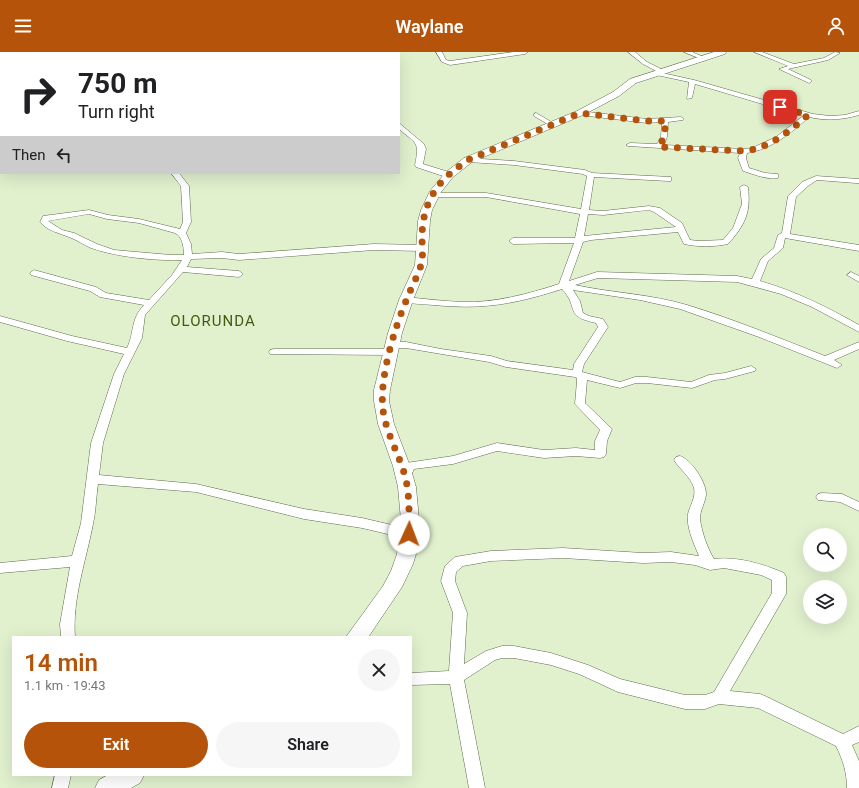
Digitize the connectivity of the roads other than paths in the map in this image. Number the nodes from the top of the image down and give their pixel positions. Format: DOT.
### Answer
graph roads {
  1 [pos="439,52"];
  2 [pos="525,52"];
  3 [pos="631,52"];
  4 [pos="687,52"];
  5 [pos="722,52"];
  6 [pos="758,52"];
  7 [pos="837,53"];
  8 [pos="703,58"];
  9 [pos="793,66"];
  10 [pos="658,72"];
  11 [pos="694,79"];
  12 [pos="809,81"];
  13 [pos="689,98"];
  14 [pos="580,113"];
  15 [pos="859,113"];
  16 [pos="536,115"];
  17 [pos="808,115"];
  18 [pos="680,119"];
  19 [pos="666,121"];
  20 [pos="553,125"];
  21 [pos="400,126"];
  22 [pos="630,146"];
  23 [pos="659,147"];
  24 [pos="744,151"];
  25 [pos="468,160"];
  26 [pos="176,174"];
  27 [pos="449,175"];
  28 [pos="591,175"];
  29 [pos="774,176"];
  30 [pos="668,179"];
  31 [pos="856,181"];
  32 [pos="744,187"];
  33 [pos="432,195"];
  34 [pos="584,211"];
  35 [pos="681,229"];
  36 [pos="182,232"];
  37 [pos="786,235"];
  38 [pos="579,240"];
  39 [pos="513,241"];
  40 [pos="422,248"];
  41 [pos="859,248"];
  42 [pos="188,256"];
  43 [pos="181,269"];
  44 [pos="34,273"];
  45 [pos="240,274"];
  46 [pos="755,282"];
  47 [pos="563,285"];
  48 [pos="406,300"];
  49 [pos="150,303"];
  50 [pos="0,319"];
  51 [pos="857,324"];
  52 [pos="859,345"];
  53 [pos="391,349"];
  54 [pos="130,352"];
  55 [pos="274,352"];
  56 [pos="825,360"];
  57 [pos="836,365"];
  58 [pos="751,369"];
  59 [pos="579,375"];
  60 [pos="680,460"];
  61 [pos="405,477"];
  62 [pos="93,479"];
  63 [pos="822,497"];
  64 [pos="859,507"];
  65 [pos="409,534"];
  66 [pos="77,561"];
  67 [pos="710,565"];
  68 [pos="0,568"];
  69 [pos="68,636"];
  70 [pos="357,636"];
  71 [pos="456,677"];
  72 [pos="412,679"];
  73 [pos="719,697"];
  74 [pos="859,733"];
  75 [pos="842,741"];
  76 [pos="63,776"];
  77 [pos="130,776"];
  78 [pos="60,788"];
  79 [pos="107,788"];
  80 [pos="477,788"];
  81 [pos="855,788"];
  1 -- 2 [label="street"];
  3 -- 10 [label="street"];
  4 -- 8 [label="street"];
  5 -- 8 [label="street"];
  6 -- 9 [label="street"];
  7 -- 9 [label="street"];
  8 -- 10 [label="street"];
  9 -- 12 [label="street"];
  10 -- 11 [label="street"];
  10 -- 14 [label="street"];
  11 -- 13 [label="street"];
  11 -- 17 [label="street"];
  14 -- 19 [label="street"];
  14 -- 20 [label="street"];
  15 -- 17 [label="street"];
  16 -- 20 [label="street"];
  17 -- 24 [label="street"];
  18 -- 19 [label="street"];
  19 -- 23 [label="street"];
  20 -- 25 [label="street"];
  21 -- 27 [label="street"];
  22 -- 23 [label="street"];
  23 -- 24 [label="street"];
  24 -- 29 [label="street"];
  25 -- 27 [label="street"];
  25 -- 28 [label="street"];
  26 -- 36 [label="street"];
  27 -- 33 [label="street"];
  28 -- 30 [label="street"];
  28 -- 34 [label="street"];
  31 -- 37 [label="street"];
  32 -- 35 [label="street"];
  33 -- 34 [label="street"];
  33 -- 40 [label="street"];
  34 -- 35 [label="street"];
  34 -- 38 [label="street"];
  35 -- 38 [label="street"];
  36 -- 42 [label="street"];
  36 -- 42 [label="street"];
  37 -- 41 [label="street"];
  37 -- 46 [label="street"];
  38 -- 39 [label="street"];
  38 -- 47 [label="street"];
  40 -- 42 [label="street"];
  40 -- 48 [label="street"];
  42 -- 43 [label="street"];
  43 -- 45 [label="street"];
  43 -- 49 [label="street"];
  44 -- 49 [label="street"];
  46 -- 47 [label="street"];
  46 -- 51 [label="street"];
  47 -- 48 [label="street"];
  47 -- 56 [label="street"];
  47 -- 59 [label="street"];
  48 -- 53 [label="street"];
  49 -- 54 [label="street"];
  50 -- 54 [label="street"];
  52 -- 56 [label="street"];
  53 -- 55 [label="street"];
  53 -- 59 [label="street"];
  53 -- 61 [label="street"];
  54 -- 62 [label="street"];
  56 -- 57 [label="street"];
  58 -- 59 [label="street"];
  59 -- 61 [label="street"];
  60 -- 67 [label="street"];
  61 -- 65 [label="street"];
  62 -- 65 [label="street"];
  62 -- 66 [label="street"];
  63 -- 64 [label="street"];
  65 -- 70 [label="street"];
  66 -- 68 [label="street"];
  66 -- 69 [label="street"];
  67 -- 71 [label="street"];
  67 -- 73 [label="street"];
  71 -- 72 [label="street"];
  71 -- 73 [label="street"];
  71 -- 80 [label="street"];
  73 -- 75 [label="street"];
  74 -- 75 [label="street"];
  75 -- 81 [label="street"];
  76 -- 78 [label="street"];
  77 -- 79 [label="street"];
}
